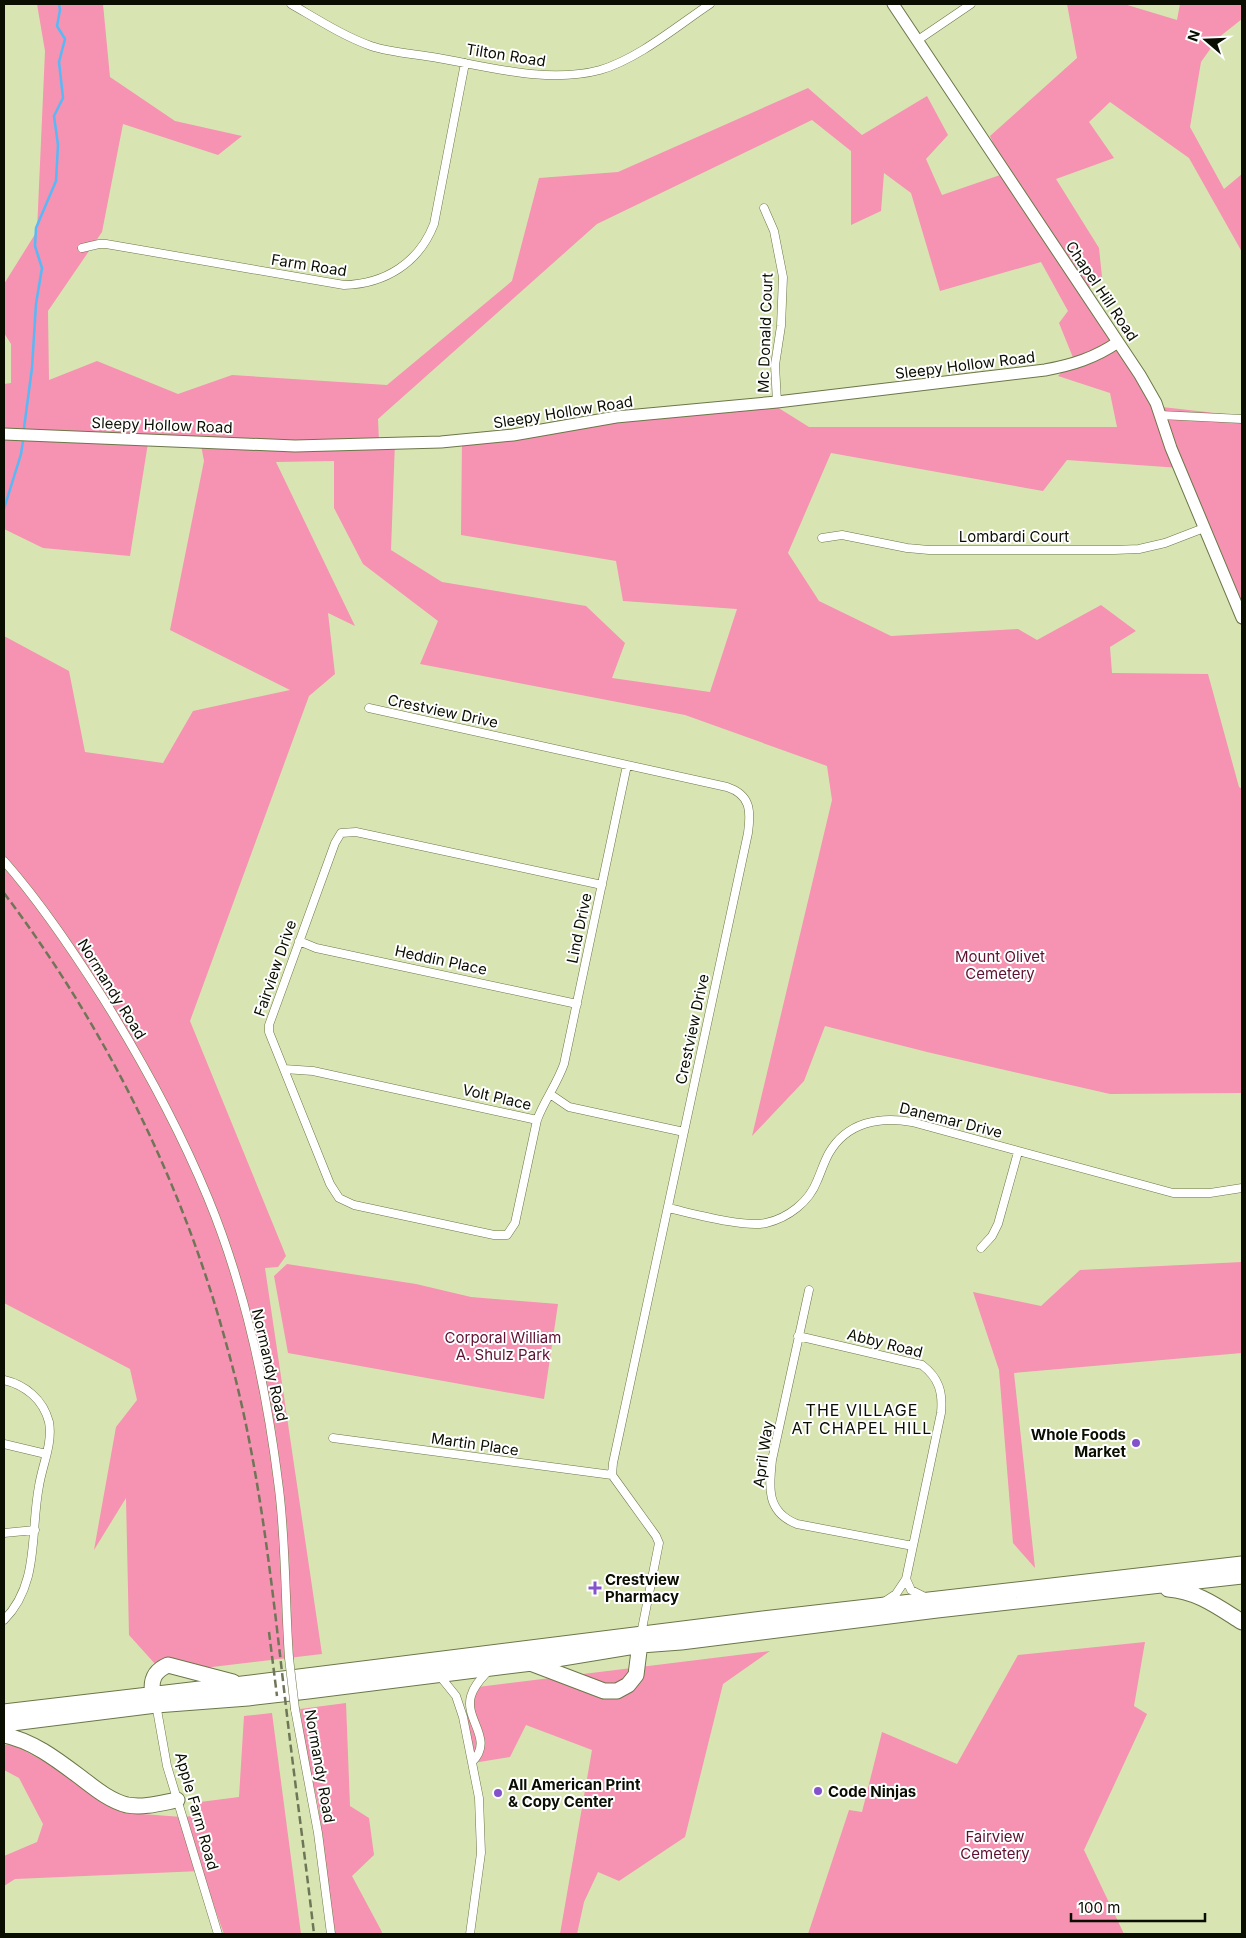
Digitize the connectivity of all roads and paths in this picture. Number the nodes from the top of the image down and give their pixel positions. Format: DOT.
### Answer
graph roads {
  1 [pos="291,4"];
  2 [pos="710,4"];
  3 [pos="893,4"];
  4 [pos="971,4"];
  5 [pos="918,40"];
  6 [pos="465,63"];
  7 [pos="764,208"];
  8 [pos="82,248"];
  9 [pos="1118,342"];
  10 [pos="777,402"];
  11 [pos="1160,415"];
  12 [pos="1242,419"];
  13 [pos="4,434"];
  14 [pos="1204,528"];
  15 [pos="822,538"];
  16 [pos="1242,618"];
  17 [pos="369,708"];
  18 [pos="628,765"];
  19 [pos="4,860"];
  20 [pos="602,885"];
  21 [pos="299,941"];
  22 [pos="577,1004"];
  23 [pos="284,1069"];
  24 [pos="550,1094"];
  25 [pos="537,1120"];
  26 [pos="684,1132"];
  27 [pos="1018,1152"];
  28 [pos="1242,1188"];
  29 [pos="668,1208"];
  30 [pos="981,1248"];
  31 [pos="809,1290"];
  32 [pos="798,1336"];
  33 [pos="4,1380"];
  34 [pos="333,1438"];
  35 [pos="4,1444"];
  36 [pos="46,1454"];
  37 [pos="612,1476"];
  38 [pos="35,1530"];
  39 [pos="4,1533"];
  40 [pos="913,1546"];
  41 [pos="1242,1564"];
  42 [pos="1242,1576"];
  43 [pos="906,1579"];
  44 [pos="1137,1587"];
  45 [pos="932,1600"];
  46 [pos="879,1606"];
  47 [pos="4,1620"];
  48 [pos="1242,1622"];
  49 [pos="641,1639"];
  50 [pos="532,1663"];
  51 [pos="491,1668"];
  52 [pos="439,1675"];
  53 [pos="252,1683"];
  54 [pos="154,1700"];
  55 [pos="4,1712"];
  56 [pos="4,1724"];
  57 [pos="4,1735"];
  58 [pos="472,1762"];
  59 [pos="177,1800"];
  60 [pos="218,1934"];
  61 [pos="330,1934"];
  62 [pos="470,1934"];
  1 -- 6 [label="street, Tilton Road"];
  2 -- 6 [label="street, Tilton Road"];
  3 -- 5 [label="street, Chapel Hill Road"];
  4 -- 5 [label="street"];
  5 -- 9 [label="street, Chapel Hill Road"];
  6 -- 8 [label="street, Farm Road"];
  7 -- 10 [label="street, Mc Donald Court"];
  9 -- 10 [label="street, Sleepy Hollow Road"];
  9 -- 11 [label="street, Chapel Hill Road"];
  10 -- 13 [label="street, Sleepy Hollow Road"];
  11 -- 12 [label="street"];
  11 -- 14 [label="street, Chapel Hill Road"];
  14 -- 15 [label="street, Lombardi Court"];
  14 -- 16 [label="street, Chapel Hill Road"];
  17 -- 18 [label="street, Crestview Drive"];
  18 -- 20 [label="street, Lind Drive"];
  18 -- 26 [label="street, Crestview Drive"];
  19 -- 61 [label="street, Normandy Road, bridge"];
  20 -- 21 [label="street, Fairview Drive"];
  20 -- 22 [label="street, Lind Drive"];
  21 -- 22 [label="street, Heddin Place"];
  21 -- 23 [label="street, Fairview Drive"];
  22 -- 24 [label="street, Lind Drive"];
  23 -- 25 [label="street, Volt Place"];
  23 -- 25 [label="street, Fairview Drive"];
  24 -- 25 [label="street, Volt Place"];
  24 -- 26 [label="street, Volt Place"];
  26 -- 29 [label="street, Crestview Drive"];
  27 -- 28 [label="street, Danemar Drive"];
  27 -- 29 [label="street, Danemar Drive"];
  27 -- 30 [label="street"];
  29 -- 37 [label="street, Crestview Drive"];
  31 -- 32 [label="street, April Way"];
  32 -- 40 [label="street, Abby Road"];
  32 -- 40 [label="street, April Way"];
  33 -- 36 [label="street"];
  34 -- 37 [label="street, Martin Place"];
  35 -- 36 [label="street"];
  36 -- 38 [label="street"];
  37 -- 49 [label="street"];
  38 -- 39 [label="street"];
  38 -- 47 [label="street"];
  40 -- 43 [label="street, Abby Road"];
  41 -- 45 [label="highway"];
  42 -- 44 [label="highway"];
  43 -- 45 [label="street"];
  43 -- 46 [label="street, Abby Road"];
  44 -- 48 [label="highway"];
  44 -- 49 [label="highway"];
  45 -- 46 [label="highway"];
  46 -- 49 [label="highway"];
  49 -- 50 [label="highway"];
  49 -- 50 [label="highway"];
  49 -- 53 [label="highway"];
  50 -- 51 [label="highway"];
  51 -- 52 [label="highway"];
  51 -- 58 [label="street"];
  52 -- 54 [label="highway"];
  52 -- 58 [label="street"];
  53 -- 54 [label="highway"];
  53 -- 54 [label="highway"];
  54 -- 55 [label="highway"];
  54 -- 56 [label="highway"];
  54 -- 59 [label="street, Apple Farm Road"];
  57 -- 59 [label="highway"];
  58 -- 62 [label="street"];
  59 -- 60 [label="street, Apple Farm Road"];
}
